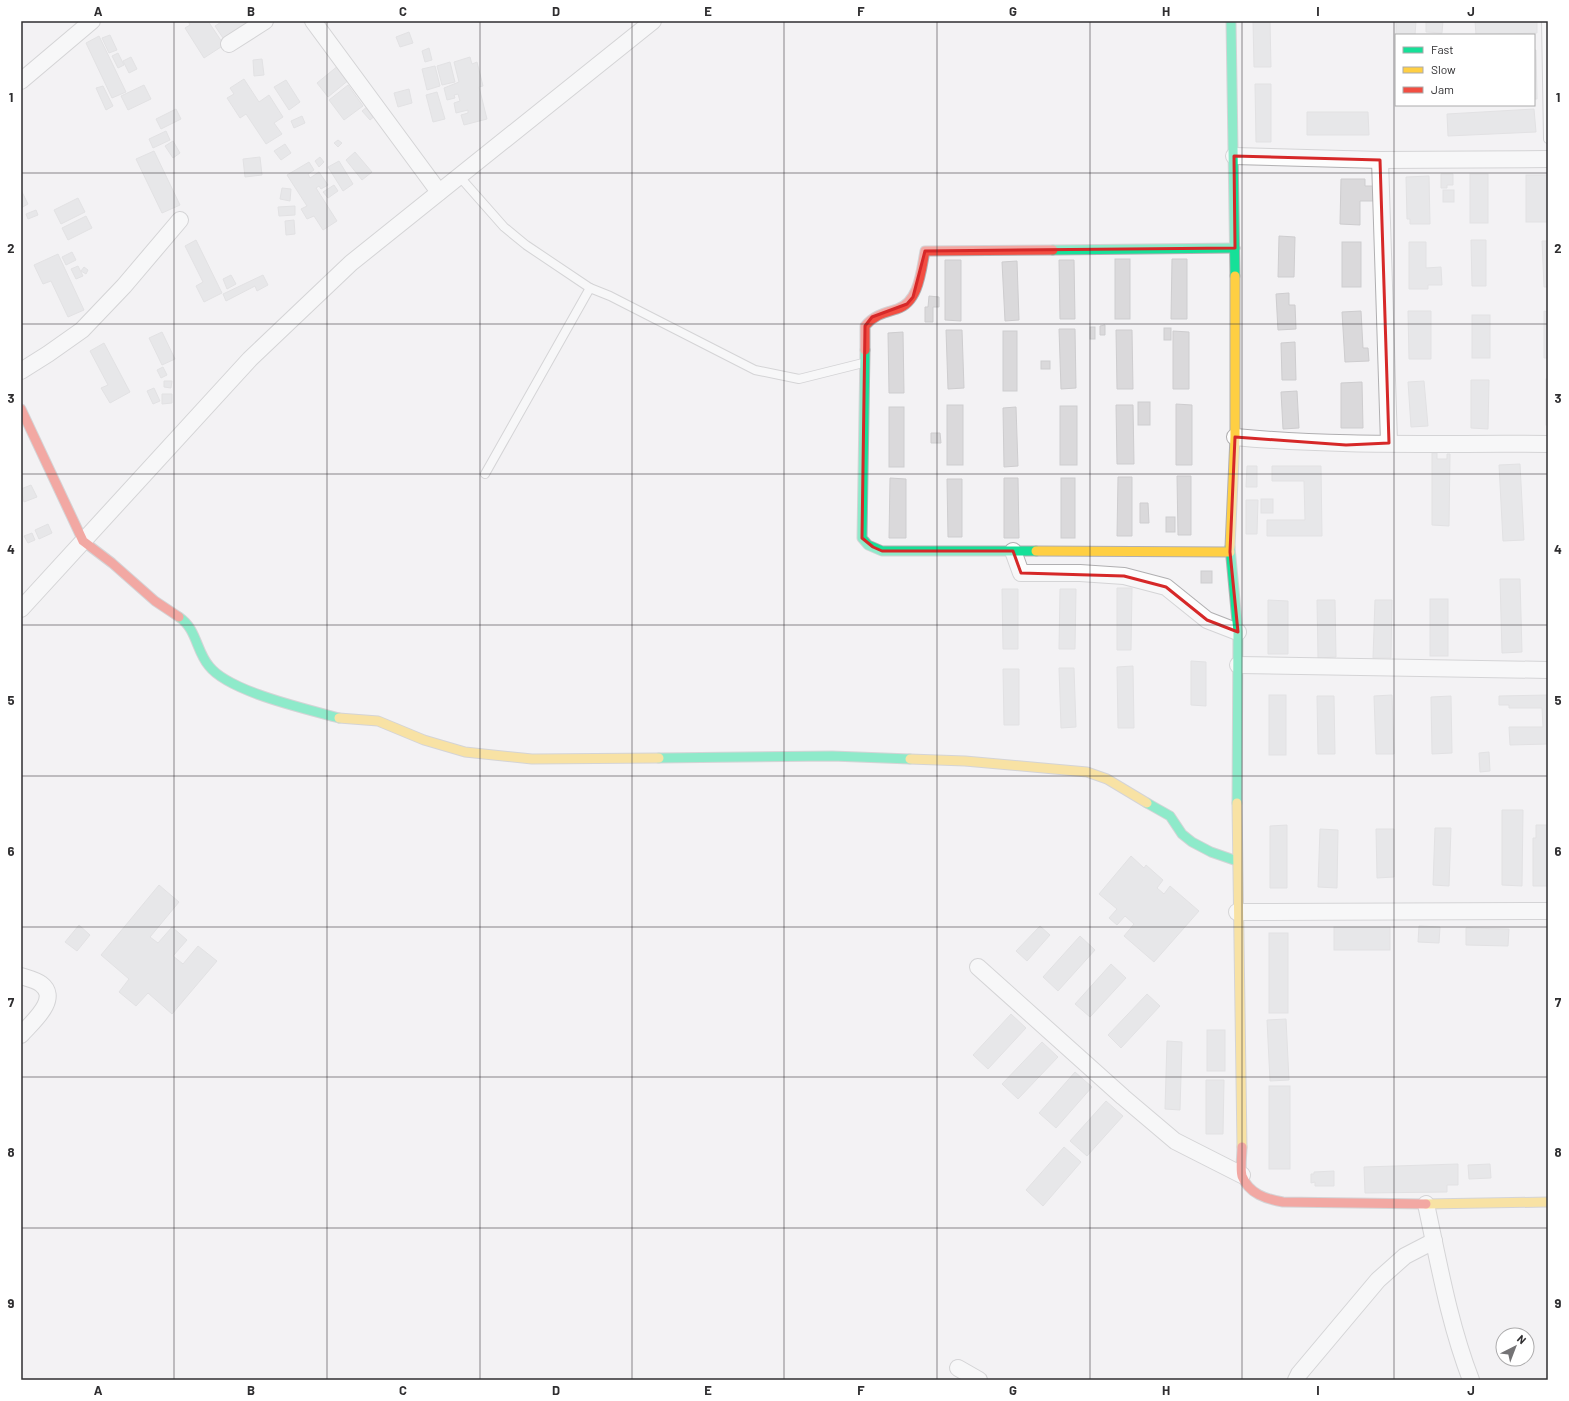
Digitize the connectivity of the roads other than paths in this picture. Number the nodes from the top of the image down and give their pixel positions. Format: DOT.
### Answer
graph roads {
  1 [pos="92,21"];
  2 [pos="265,21"];
  3 [pos="313,21"];
  4 [pos="653,21"];
  5 [pos="1231,21"];
  6 [pos="1546,21"];
  7 [pos="229,44"];
  8 [pos="21,82"];
  9 [pos="1548,139"];
  10 [pos="1234,156"];
  11 [pos="1548,159"];
  12 [pos="1380,160"];
  13 [pos="459,176"];
  14 [pos="439,192"];
  15 [pos="180,220"];
  16 [pos="1235,248"];
  17 [pos="590,288"];
  18 [pos="865,362"];
  19 [pos="21,370"];
  20 [pos="21,409"];
  21 [pos="24,427"];
  22 [pos="1235,437"];
  23 [pos="1389,443"];
  24 [pos="1548,444"];
  25 [pos="485,474"];
  26 [pos="83,541"];
  27 [pos="1013,551"];
  28 [pos="1230,552"];
  29 [pos="21,609"];
  30 [pos="1238,632"];
  31 [pos="1238,665"];
  32 [pos="1548,670"];
  33 [pos="1237,861"];
  34 [pos="1548,911"];
  35 [pos="1237,912"];
  36 [pos="978,967"];
  37 [pos="21,976"];
  38 [pos="21,1035"];
  39 [pos="1242,1175"];
  40 [pos="1548,1202"];
  41 [pos="1426,1204"];
  42 [pos="1434,1241"];
  43 [pos="958,1368"];
  44 [pos="978,1380"];
  45 [pos="1296,1380"];
  46 [pos="1471,1380"];
  1 -- 8 [label="street"];
  2 -- 7 [label="street"];
  3 -- 14 [label="street"];
  4 -- 13 [label="street"];
  5 -- 10 [label="street"];
  6 -- 9 [label="lane"];
  10 -- 12 [label="street"];
  10 -- 16 [label="street"];
  11 -- 12 [label="street"];
  12 -- 23 [label="street"];
  13 -- 14 [label="street"];
  13 -- 17 [label="lane"];
  14 -- 26 [label="street"];
  15 -- 19 [label="street"];
  16 -- 18 [label="street"];
  16 -- 22 [label="street"];
  17 -- 18 [label="lane"];
  17 -- 25 [label="lane"];
  18 -- 27 [label="street"];
  20 -- 21 [label="street"];
  21 -- 26 [label="street"];
  22 -- 23 [label="street"];
  22 -- 28 [label="street"];
  23 -- 24 [label="street"];
  26 -- 29 [label="street"];
  26 -- 33 [label="street"];
  27 -- 28 [label="street"];
  27 -- 30 [label="street"];
  28 -- 30 [label="street"];
  30 -- 31 [label="street"];
  31 -- 32 [label="street"];
  31 -- 33 [label="street"];
  33 -- 35 [label="street"];
  34 -- 35 [label="street"];
  35 -- 39 [label="street"];
  36 -- 39 [label="street"];
  37 -- 38 [label="street"];
  39 -- 41 [label="street"];
  40 -- 41 [label="street"];
  41 -- 42 [label="street"];
  42 -- 45 [label="street"];
  42 -- 46 [label="street"];
  43 -- 44 [label="street"];
}
